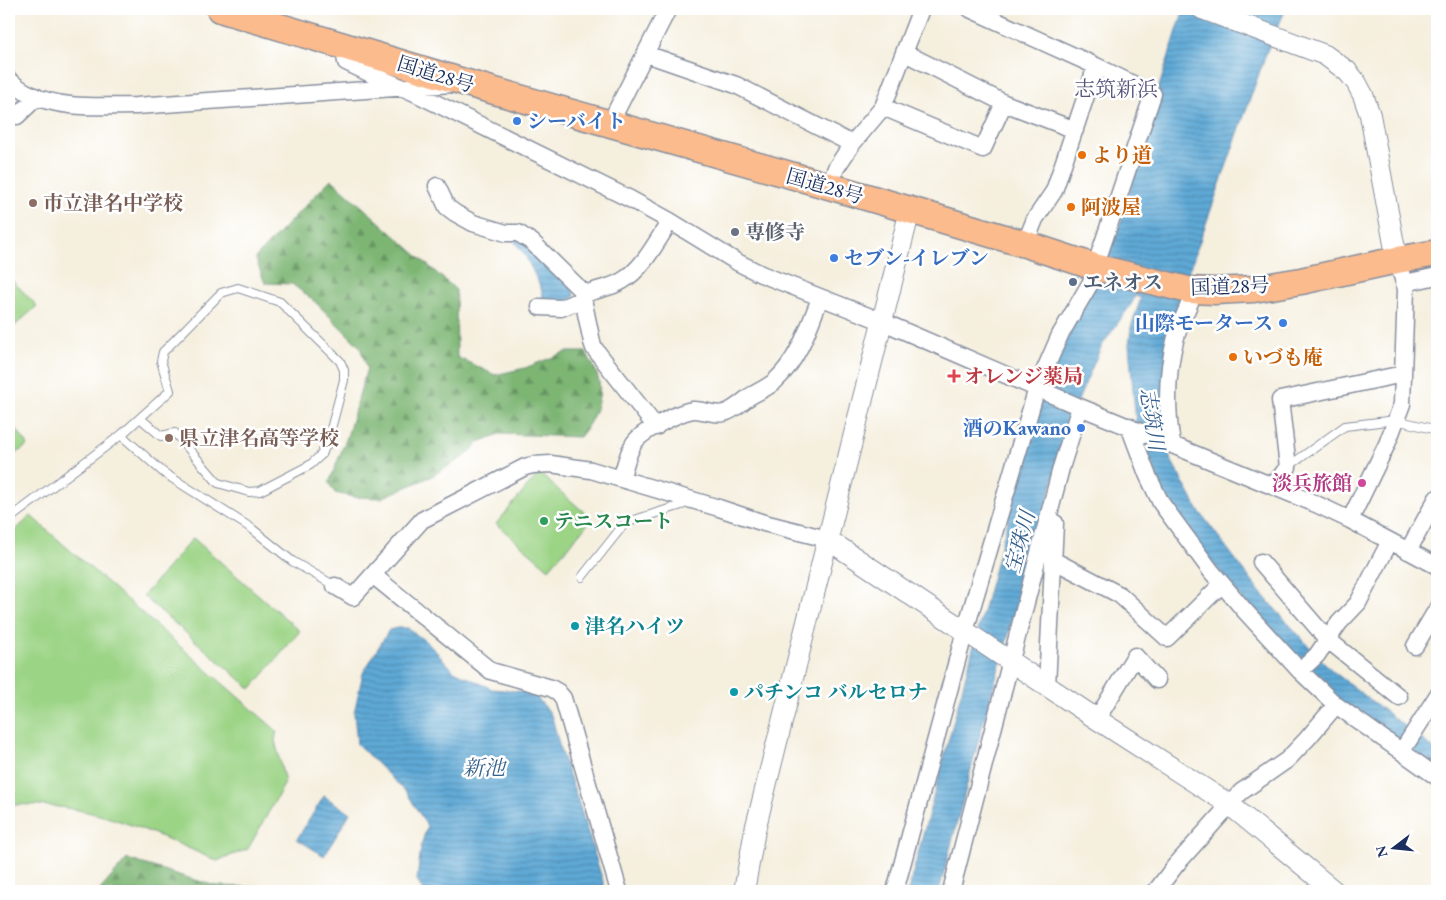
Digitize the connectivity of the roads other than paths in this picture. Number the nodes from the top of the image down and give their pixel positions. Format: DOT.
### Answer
graph roads {
  1 [pos="220,9"];
  2 [pos="668,9"];
  3 [pos="921,9"];
  4 [pos="970,9"];
  5 [pos="1202,9"];
  6 [pos="343,46"];
  7 [pos="904,53"];
  8 [pos="646,54"];
  9 [pos="1096,66"];
  10 [pos="9,80"];
  11 [pos="466,83"];
  12 [pos="404,88"];
  13 [pos="37,97"];
  14 [pos="1004,103"];
  15 [pos="883,107"];
  16 [pos="17,116"];
  17 [pos="609,125"];
  18 [pos="1075,130"];
  19 [pos="852,144"];
  20 [pos="437,186"];
  21 [pos="829,186"];
  22 [pos="910,210"];
  23 [pos="670,221"];
  24 [pos="1025,244"];
  25 [pos="1437,253"];
  26 [pos="1097,268"];
  27 [pos="1401,271"];
  28 [pos="1437,276"];
  29 [pos="1192,290"];
  30 [pos="584,296"];
  31 [pos="820,298"];
  32 [pos="540,307"];
  33 [pos="881,321"];
  34 [pos="1403,374"];
  35 [pos="1039,388"];
  36 [pos="1080,407"];
  37 [pos="140,418"];
  38 [pos="1396,420"];
  39 [pos="656,427"];
  40 [pos="1131,427"];
  41 [pos="1437,430"];
  42 [pos="121,435"];
  43 [pos="1170,443"];
  44 [pos="1288,467"];
  45 [pos="622,479"];
  46 [pos="1273,486"];
  47 [pos="1437,498"];
  48 [pos="696,501"];
  49 [pos="1049,516"];
  50 [pos="9,519"];
  51 [pos="1350,520"];
  52 [pos="827,539"];
  53 [pos="1390,542"];
  54 [pos="1408,551"];
  55 [pos="1053,560"];
  56 [pos="1261,562"];
  57 [pos="1437,566"];
  58 [pos="374,576"];
  59 [pos="582,577"];
  60 [pos="1222,584"];
  61 [pos="335,586"];
  62 [pos="1437,609"];
  63 [pos="966,632"];
  64 [pos="1328,639"];
  65 [pos="1416,646"];
  66 [pos="1008,659"];
  67 [pos="1300,671"];
  68 [pos="1157,680"];
  69 [pos="1047,686"];
  70 [pos="1437,696"];
  71 [pos="1400,697"];
  72 [pos="1336,705"];
  73 [pos="1097,719"];
  74 [pos="1402,752"];
  75 [pos="1437,777"];
  76 [pos="1230,805"];
  77 [pos="620,891"];
  78 [pos="744,891"];
  79 [pos="894,891"];
  80 [pos="951,891"];
  81 [pos="1156,891"];
  82 [pos="1334,891"];
  1 -- 6 [label="highway, 国道28号"];
  2 -- 8 [label="street"];
  3 -- 7 [label="street"];
  4 -- 9 [label="street"];
  5 -- 27 [label="street"];
  6 -- 11 [label="highway, 国道28号"];
  6 -- 12 [label="street"];
  7 -- 14 [label="street"];
  7 -- 15 [label="street"];
  8 -- 17 [label="street"];
  8 -- 19 [label="street"];
  9 -- 18 [label="street"];
  9 -- 26 [label="street"];
  10 -- 13 [label="street"];
  11 -- 12 [label="street"];
  11 -- 17 [label="highway, 国道28号"];
  12 -- 13 [label="street"];
  12 -- 23 [label="street"];
  13 -- 16 [label="street"];
  14 -- 15 [label="street"];
  14 -- 18 [label="street"];
  15 -- 19 [label="street"];
  17 -- 21 [label="highway, 国道28号"];
  18 -- 24 [label="street"];
  19 -- 21 [label="street"];
  20 -- 30 [label="street"];
  21 -- 22 [label="highway, 国道28号"];
  22 -- 24 [label="highway, 国道28号"];
  22 -- 33 [label="street"];
  23 -- 30 [label="street"];
  23 -- 31 [label="street"];
  24 -- 26 [label="highway, 国道28号"];
  25 -- 27 [label="highway, 国道28号"];
  26 -- 29 [label="highway, 国道28号"];
  26 -- 35 [label="street"];
  27 -- 28 [label="street"];
  27 -- 29 [label="highway, 国道28号"];
  27 -- 34 [label="street"];
  29 -- 43 [label="street"];
  30 -- 32 [label="street"];
  30 -- 39 [label="street"];
  31 -- 33 [label="street"];
  31 -- 39 [label="street"];
  33 -- 35 [label="street"];
  33 -- 52 [label="street"];
  34 -- 38 [label="street"];
  34 -- 44 [label="street"];
  35 -- 36 [label="street"];
  35 -- 63 [label="street"];
  36 -- 40 [label="street"];
  36 -- 49 [label="street"];
  37 -- 37 [label="lane"];
  37 -- 42 [label="lane"];
  38 -- 41 [label="lane"];
  38 -- 44 [label="lane"];
  38 -- 51 [label="street"];
  39 -- 45 [label="street"];
  40 -- 43 [label="street"];
  40 -- 60 [label="street"];
  42 -- 50 [label="lane"];
  42 -- 61 [label="lane"];
  43 -- 46 [label="street"];
  44 -- 46 [label="street"];
  45 -- 48 [label="street"];
  45 -- 58 [label="street"];
  46 -- 51 [label="street"];
  47 -- 54 [label="street"];
  48 -- 52 [label="street"];
  48 -- 59 [label="lane"];
  49 -- 55 [label="street"];
  49 -- 66 [label="street"];
  51 -- 53 [label="street"];
  52 -- 63 [label="street"];
  52 -- 78 [label="street"];
  53 -- 54 [label="street"];
  53 -- 64 [label="street"];
  54 -- 57 [label="street"];
  55 -- 60 [label="street"];
  55 -- 69 [label="street"];
  56 -- 64 [label="street"];
  58 -- 61 [label="street"];
  58 -- 77 [label="street"];
  60 -- 67 [label="street"];
  62 -- 65 [label="street"];
  63 -- 66 [label="street"];
  63 -- 79 [label="street"];
  64 -- 67 [label="street"];
  64 -- 71 [label="street"];
  66 -- 69 [label="street"];
  66 -- 80 [label="street"];
  67 -- 72 [label="street"];
  68 -- 73 [label="street"];
  69 -- 73 [label="street"];
  70 -- 74 [label="street"];
  72 -- 74 [label="street"];
  72 -- 76 [label="street"];
  73 -- 76 [label="street"];
  74 -- 75 [label="street"];
  76 -- 81 [label="street"];
  76 -- 82 [label="street"];
}
